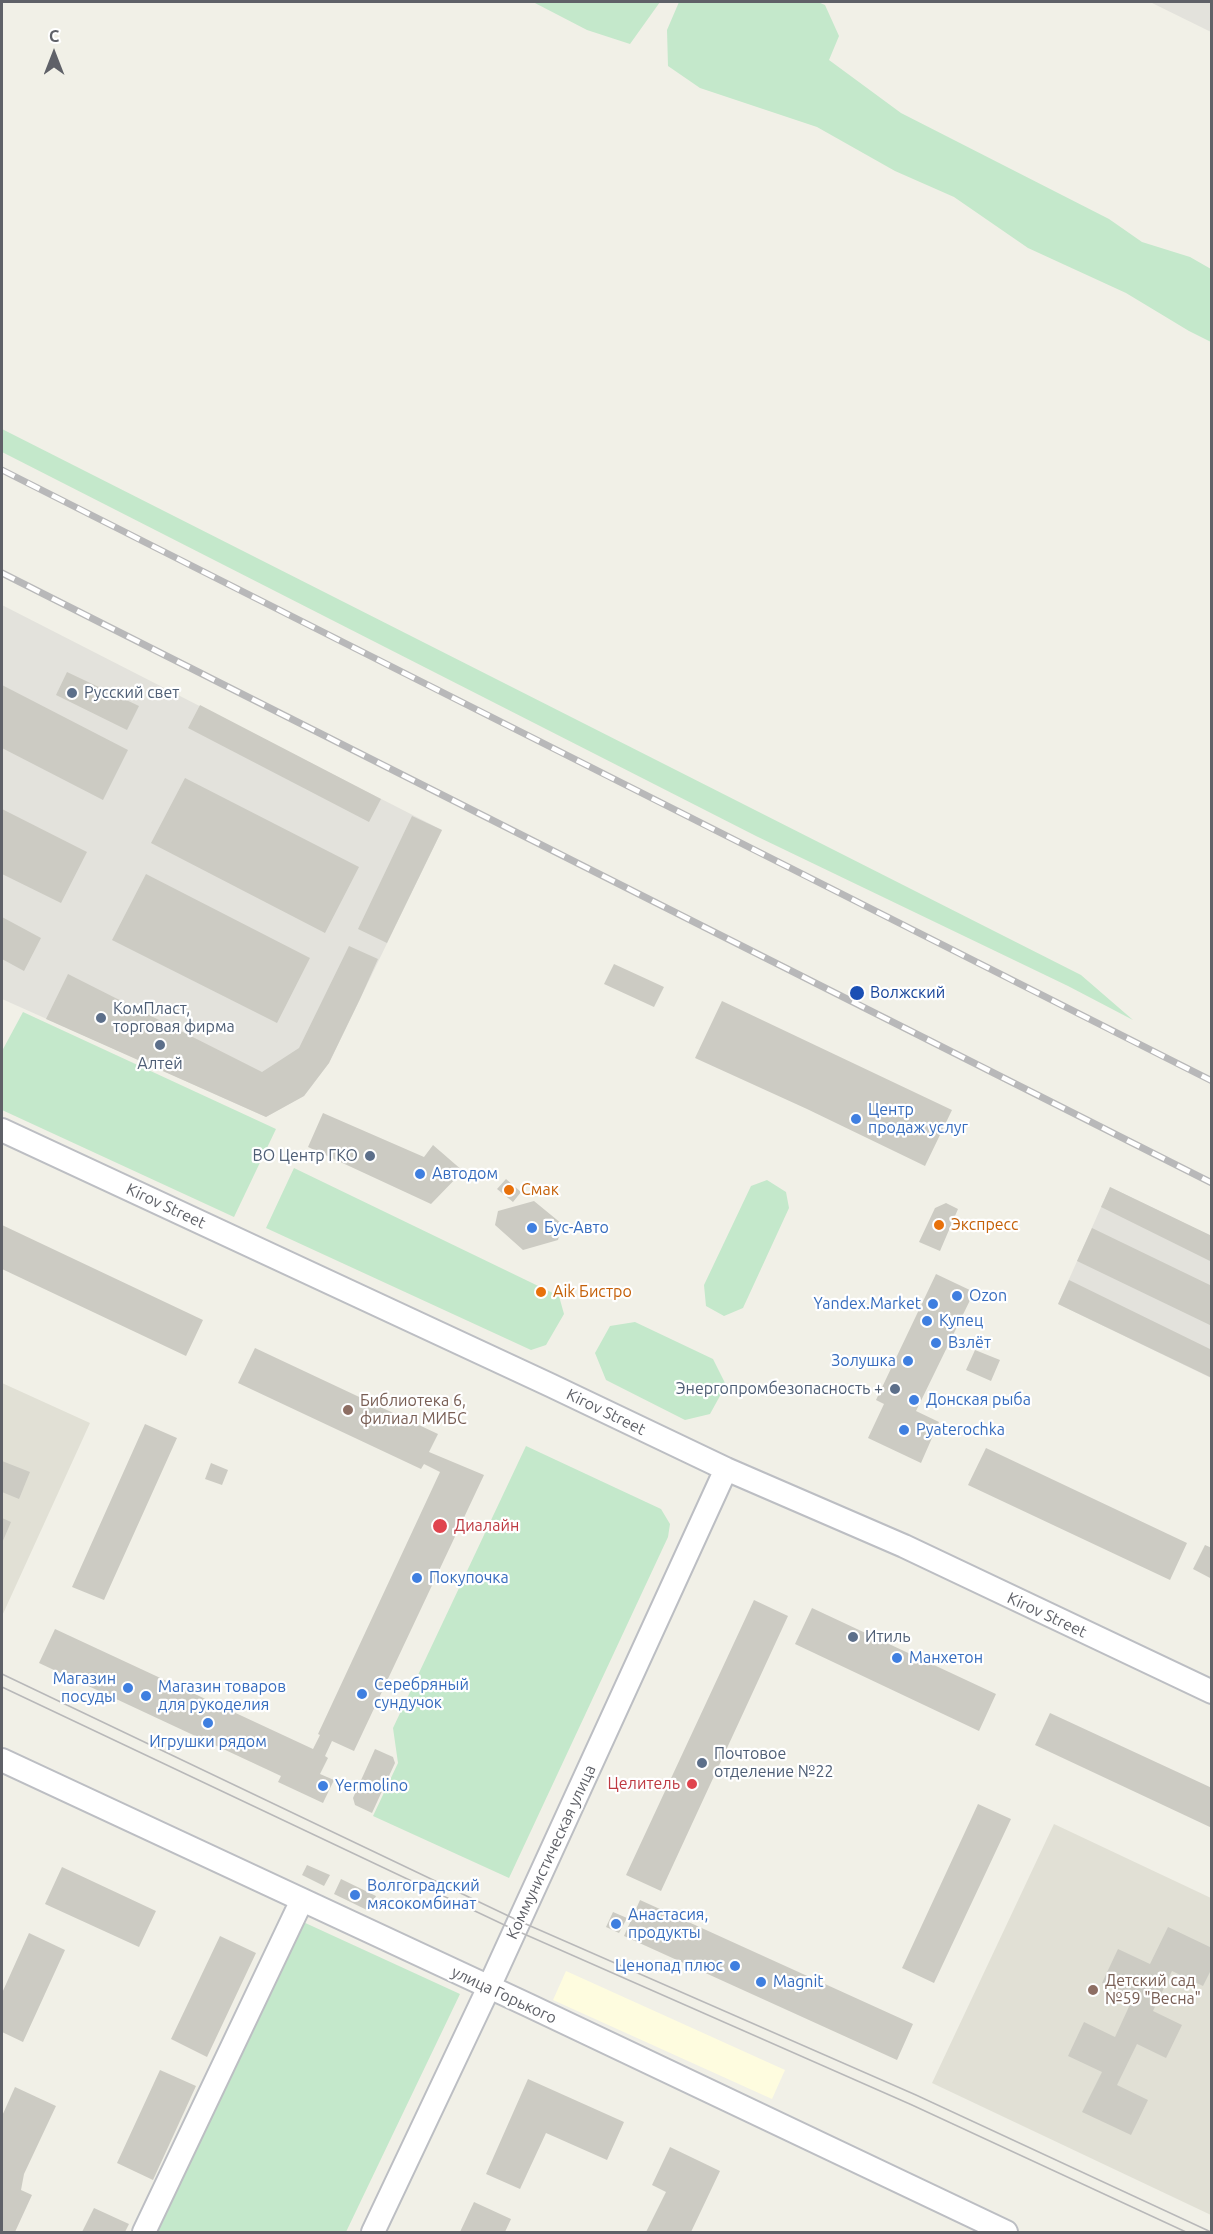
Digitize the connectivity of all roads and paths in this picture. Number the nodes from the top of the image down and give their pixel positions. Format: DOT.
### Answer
graph roads {
  1 [pos="2,1130"];
  2 [pos="726,1469"];
  3 [pos="1212,1692"];
  4 [pos="2,1760"];
  5 [pos="302,1900"];
  6 [pos="489,1987"];
  7 [pos="144,2232"];
  8 [pos="373,2232"];
  9 [pos="1006,2232"];
  1 -- 2 [label="street, Kirov Street"];
  2 -- 3 [label="street, Kirov Street"];
  2 -- 6 [label="street, Коммунистическая улица"];
  4 -- 5 [label="street, улица Горького"];
  5 -- 6 [label="street, улица Горького"];
  5 -- 7 [label="street"];
  6 -- 8 [label="street, Коммунистическая улица"];
  6 -- 9 [label="street, улица Горького"];
}
